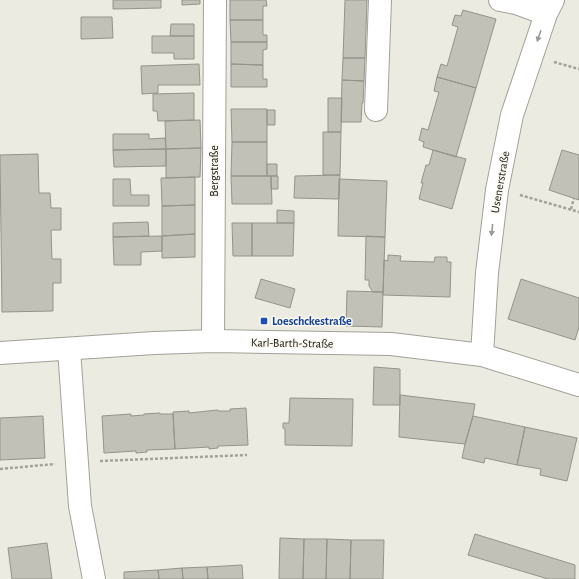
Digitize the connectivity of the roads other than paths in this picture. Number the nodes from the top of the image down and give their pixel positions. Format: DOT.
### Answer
graph roads {
  1 [pos="215,0"];
  2 [pos="380,0"];
  3 [pos="500,0"];
  4 [pos="550,7"];
  5 [pos="376,110"];
  6 [pos="213,342"];
  7 [pos="69,349"];
  8 [pos="0,353"];
  9 [pos="482,355"];
  10 [pos="579,385"];
  11 [pos="94,579"];
  1 -- 6 [label="street, Bergstraße"];
  2 -- 5 [label="street"];
  3 -- 4 [label="street, Usenerstraße"];
  4 -- 9 [label="street, Usenerstraße, one-way"];
  6 -- 7 [label="street, Karl-Barth-Straße"];
  6 -- 9 [label="street, Karl-Barth-Straße"];
  7 -- 8 [label="street, Karl-Barth-Straße"];
  7 -- 11 [label="street"];
  9 -- 10 [label="street, Karl-Barth-Straße"];
}
